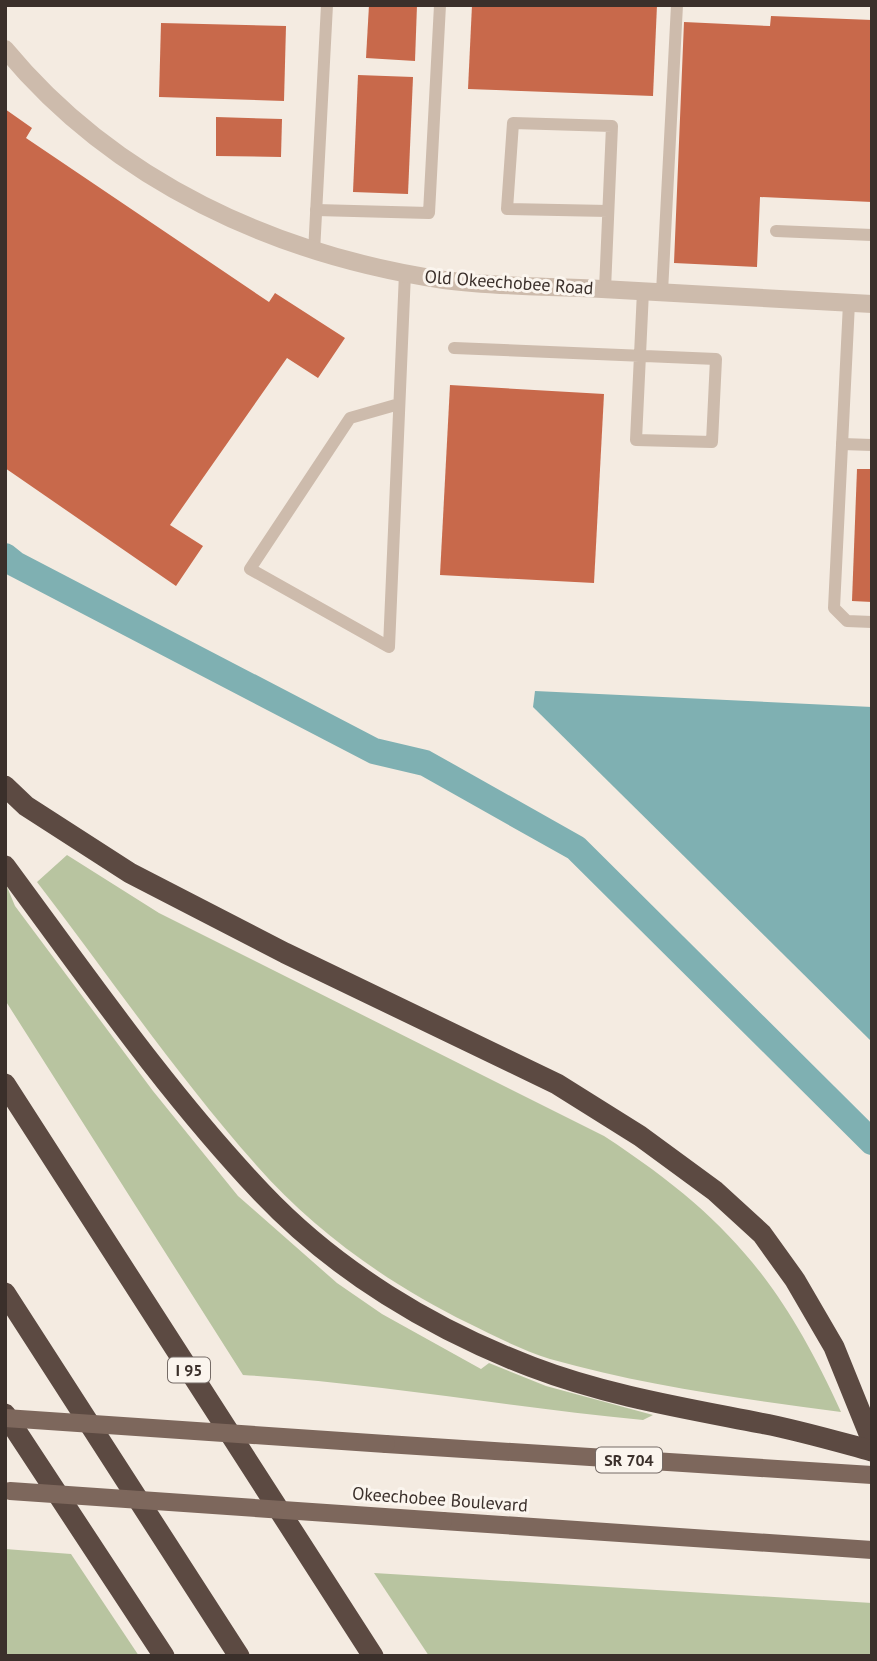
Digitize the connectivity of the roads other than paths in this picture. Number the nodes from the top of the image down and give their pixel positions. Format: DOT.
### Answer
graph roads {
  1 [pos="327,5"];
  2 [pos="440,5"];
  3 [pos="677,5"];
  4 [pos="5,49"];
  5 [pos="316,210"];
  6 [pos="608,211"];
  7 [pos="776,231"];
  8 [pos="872,235"];
  9 [pos="314,252"];
  10 [pos="405,273"];
  11 [pos="605,289"];
  12 [pos="643,291"];
  13 [pos="662,292"];
  14 [pos="849,303"];
  15 [pos="872,304"];
  16 [pos="454,348"];
  17 [pos="640,357"];
  18 [pos="399,404"];
  19 [pos="842,444"];
  20 [pos="872,445"];
  21 [pos="872,622"];
  22 [pos="5,786"];
  23 [pos="5,866"];
  24 [pos="5,1084"];
  25 [pos="5,1293"];
  26 [pos="5,1416"];
  27 [pos="872,1441"];
  28 [pos="872,1451"];
  29 [pos="872,1475"];
  30 [pos="8,1491"];
  31 [pos="872,1550"];
  32 [pos="164,1656"];
  33 [pos="239,1656"];
  34 [pos="373,1656"];
  1 -- 5 [label="lane"];
  2 -- 5 [label="lane"];
  3 -- 13 [label="lane"];
  4 -- 9 [label="street, Old Okeechobee Road"];
  5 -- 9 [label="lane"];
  6 -- 6 [label="lane"];
  6 -- 11 [label="lane"];
  7 -- 8 [label="lane"];
  9 -- 10 [label="street, Old Okeechobee Road"];
  10 -- 11 [label="street, Old Okeechobee Road"];
  10 -- 18 [label="lane"];
  11 -- 12 [label="street, Old Okeechobee Road"];
  12 -- 13 [label="street, Old Okeechobee Road"];
  12 -- 17 [label="lane"];
  13 -- 14 [label="street, Old Okeechobee Road"];
  14 -- 15 [label="street, Old Okeechobee Road"];
  14 -- 19 [label="lane"];
  16 -- 17 [label="lane"];
  17 -- 17 [label="lane"];
  18 -- 18 [label="lane"];
  19 -- 20 [label="lane"];
  19 -- 21 [label="lane"];
  22 -- 27 [label="highway"];
  23 -- 28 [label="highway"];
  24 -- 34 [label="highway, I 95"];
  25 -- 33 [label="highway"];
  26 -- 29 [label="main road, SR 704, bridge"];
  26 -- 32 [label="highway"];
  30 -- 31 [label="main road, Okeechobee Boulevard, bridge"];
}
